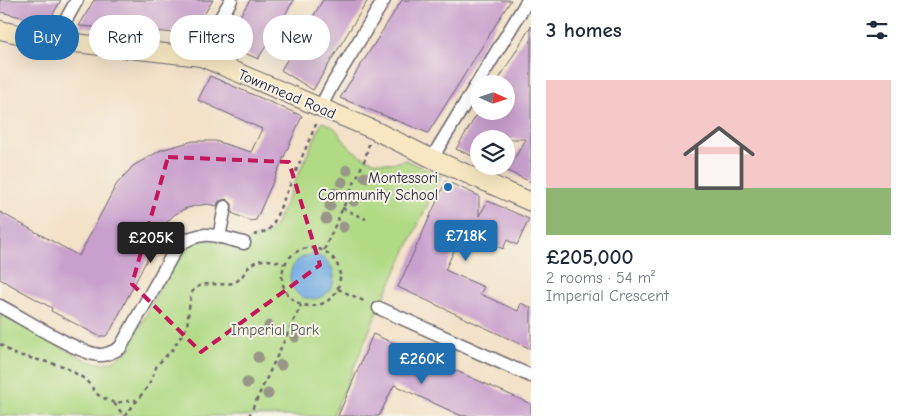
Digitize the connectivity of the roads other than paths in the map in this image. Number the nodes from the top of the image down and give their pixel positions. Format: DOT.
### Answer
graph roads {
  1 [pos="77,0"];
  2 [pos="232,0"];
  3 [pos="384,0"];
  4 [pos="528,0"];
  5 [pos="69,15"];
  6 [pos="223,15"];
  7 [pos="0,30"];
  8 [pos="15,33"];
  9 [pos="79,43"];
  10 [pos="170,54"];
  11 [pos="208,60"];
  12 [pos="320,108"];
  13 [pos="433,159"];
  14 [pos="531,202"];
  15 [pos="224,207"];
  16 [pos="219,237"];
  17 [pos="244,243"];
  18 [pos="0,306"];
  19 [pos="379,308"];
  20 [pos="531,376"];
  1 -- 5 [label="street"];
  2 -- 6 [label="street"];
  3 -- 12 [label="street"];
  4 -- 13 [label="street"];
  7 -- 8 [label="street, Townmead Road"];
  9 -- 10 [label="street, Townmead Road"];
  11 -- 12 [label="street, Townmead Road"];
  12 -- 13 [label="street, Townmead Road"];
  13 -- 14 [label="street, Townmead Road"];
  15 -- 16 [label="street"];
  16 -- 17 [label="street"];
  16 -- 18 [label="street"];
  19 -- 20 [label="street"];
}
